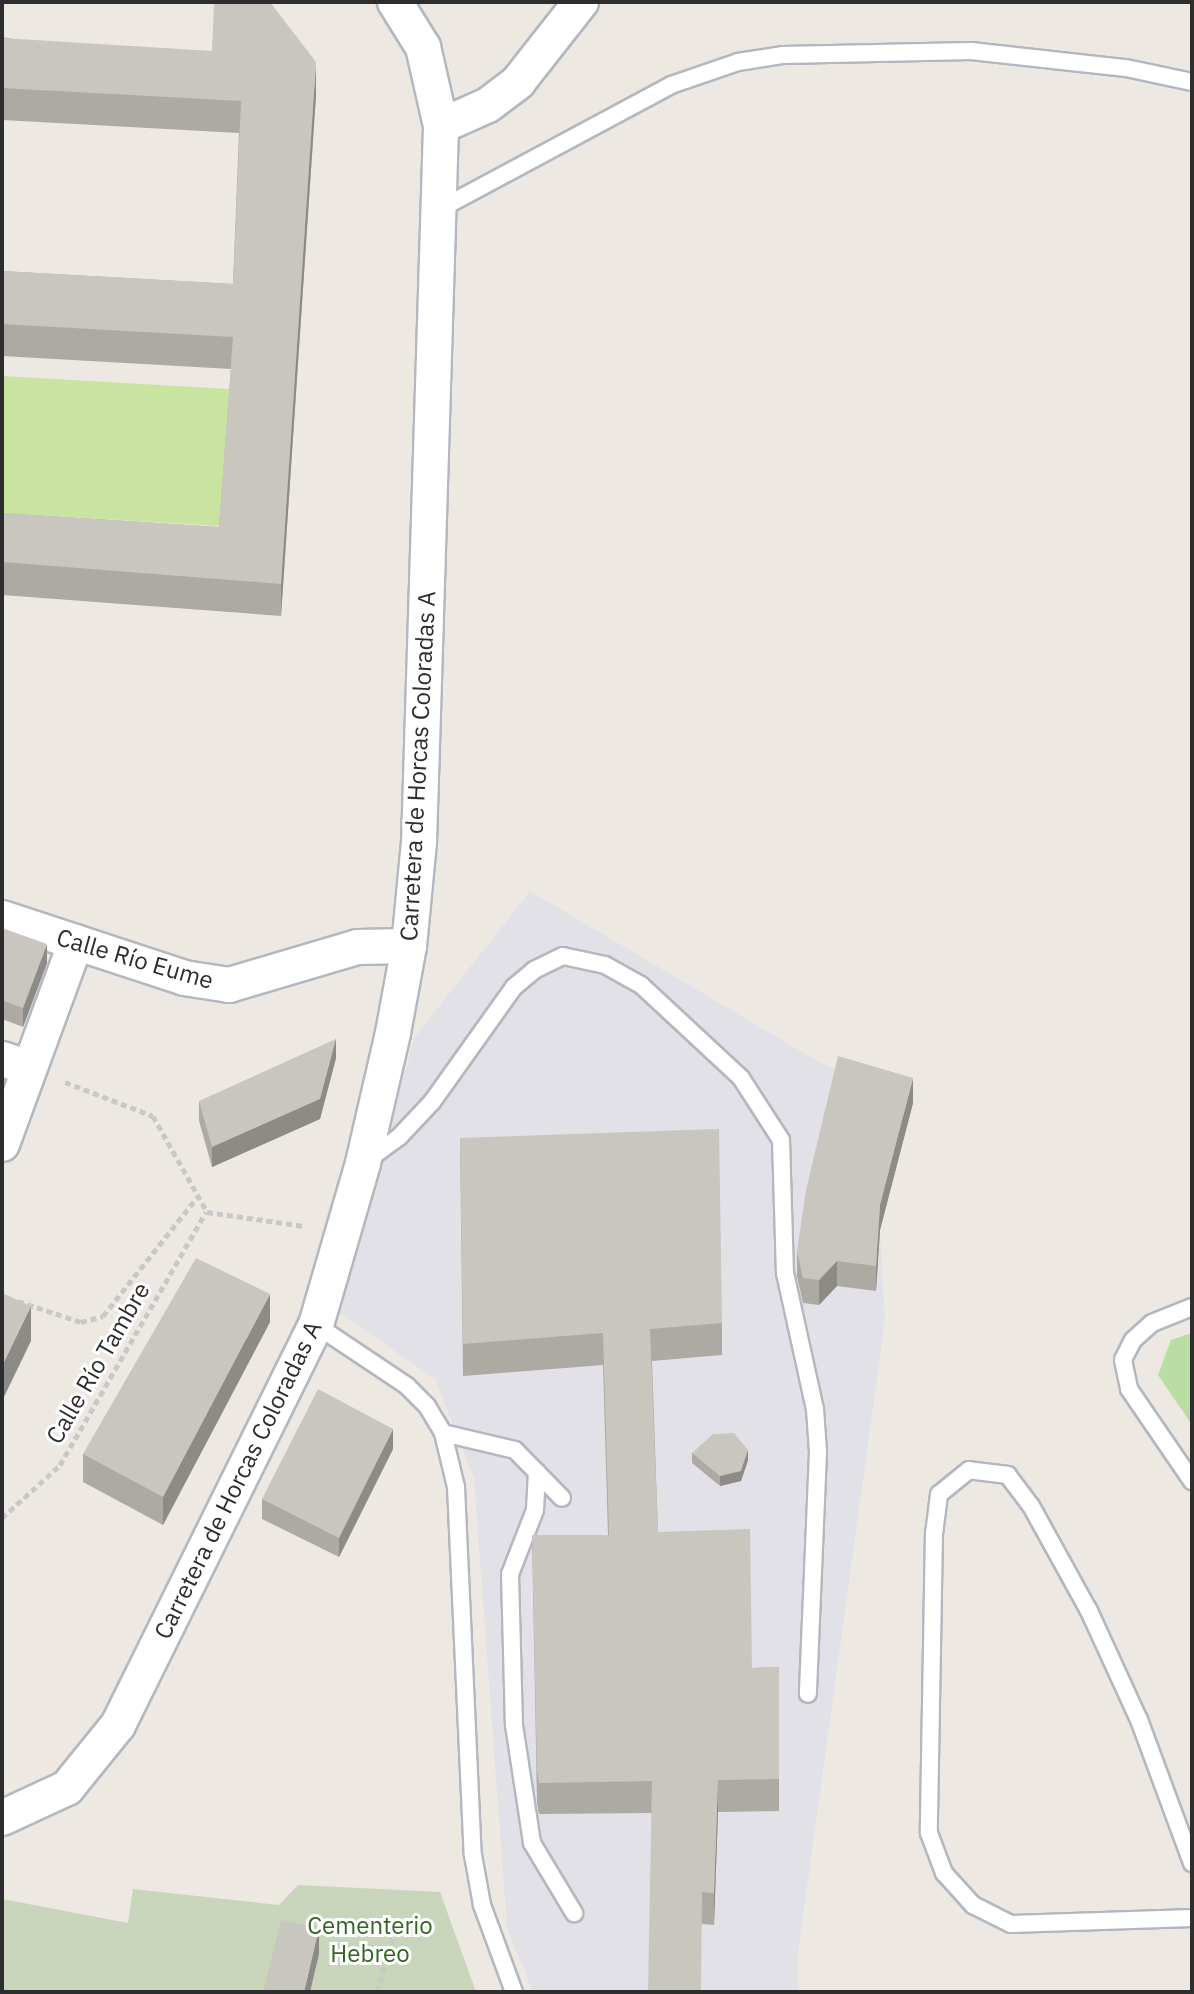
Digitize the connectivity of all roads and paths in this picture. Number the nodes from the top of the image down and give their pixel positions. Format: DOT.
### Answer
graph roads {
  1 [pos="397,2"];
  2 [pos="581,2"];
  3 [pos="1192,82"];
  4 [pos="441,126"];
  5 [pos="440,209"];
  6 [pos="2,918"];
  7 [pos="76,942"];
  8 [pos="409,946"];
  9 [pos="16,1064"];
  10 [pos="2,1144"];
  11 [pos="363,1163"];
  12 [pos="198,1196"];
  13 [pos="207,1212"];
  14 [pos="344,1233"];
  15 [pos="2,1295"];
  16 [pos="1192,1307"];
  17 [pos="316,1325"];
  18 [pos="443,1433"];
  19 [pos="537,1472"];
  20 [pos="1192,1481"];
  21 [pos="562,1498"];
  22 [pos="2,1518"];
  23 [pos="808,1694"];
  24 [pos="2,1818"];
  25 [pos="1192,1863"];
  26 [pos="574,1913"];
  27 [pos="1192,1918"];
  28 [pos="394,1933"];
  29 [pos="377,1992"];
  30 [pos="514,1992"];
  1 -- 4 [label="street, Carretera de Horcas Coloradas A"];
  2 -- 4 [label="street"];
  3 -- 5 [label="lane"];
  4 -- 5 [label="street, Carretera de Horcas Coloradas A"];
  5 -- 8 [label="street, Carretera de Horcas Coloradas A"];
  6 -- 7 [label="street, Calle Río Eume"];
  7 -- 8 [label="street, Calle Río Eume"];
  7 -- 9 [label="street"];
  8 -- 11 [label="street, Carretera de Horcas Coloradas A"];
  9 -- 10 [label="street"];
  9 -- 12 [label="path"];
  11 -- 14 [label="street, Carretera de Horcas Coloradas A"];
  11 -- 23 [label="lane"];
  12 -- 13 [label="path"];
  12 -- 15 [label="path, Calle Río Tambre"];
  13 -- 14 [label="path"];
  13 -- 22 [label="path, Calle Río Tambre"];
  14 -- 17 [label="street, Carretera de Horcas Coloradas A"];
  16 -- 20 [label="lane"];
  17 -- 18 [label="lane"];
  17 -- 24 [label="street, Carretera de Horcas Coloradas A"];
  18 -- 19 [label="lane"];
  18 -- 30 [label="lane"];
  19 -- 21 [label="lane"];
  19 -- 26 [label="lane"];
  25 -- 27 [label="lane"];
  28 -- 29 [label="path"];
}
